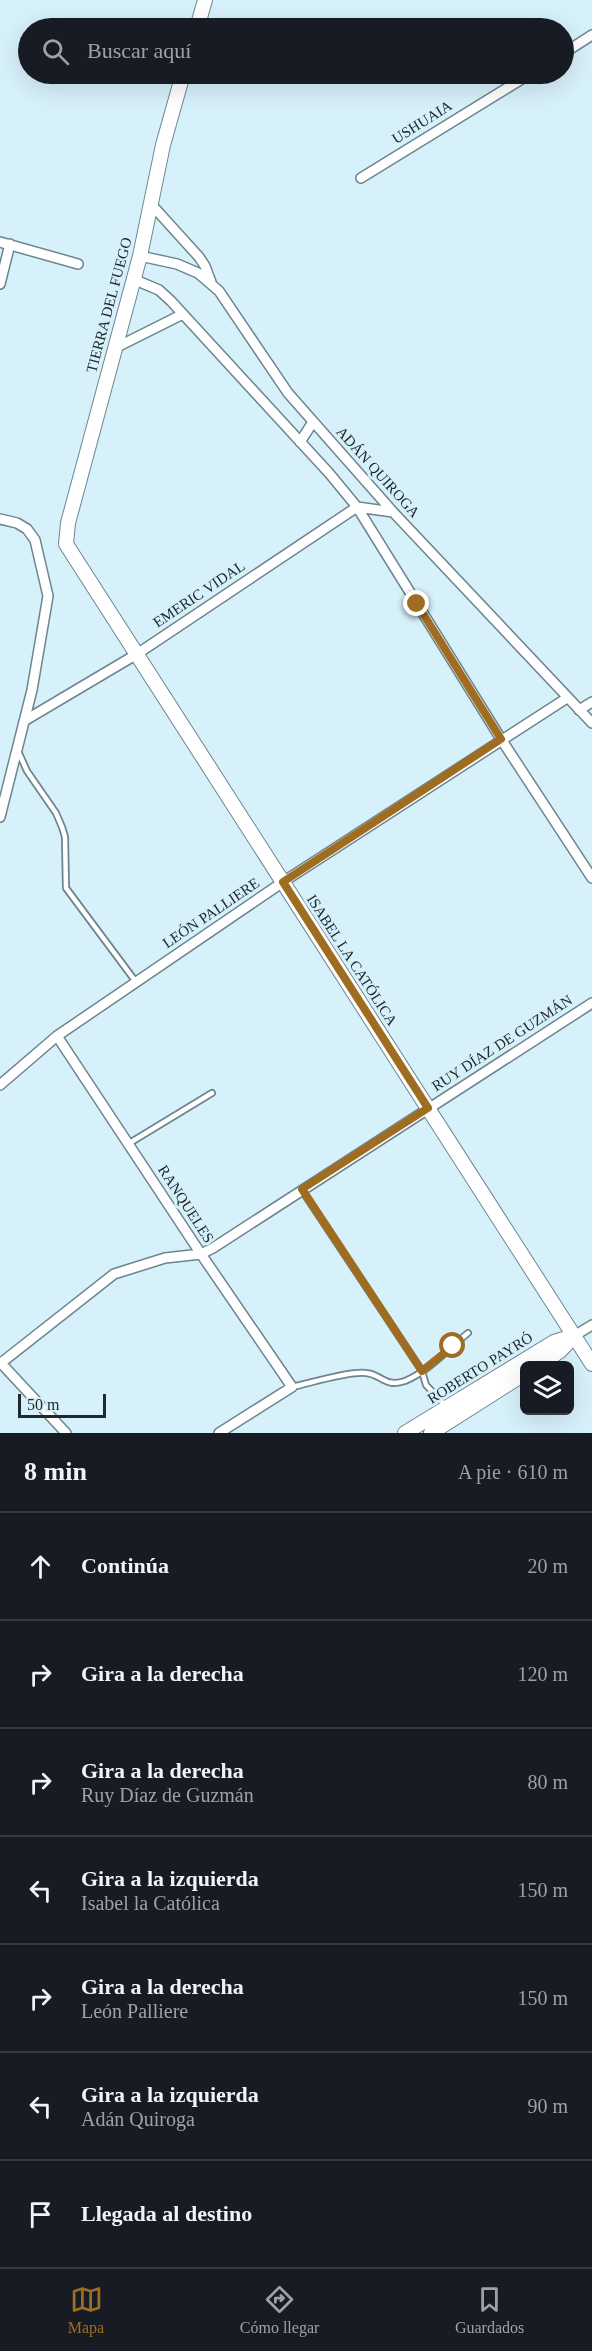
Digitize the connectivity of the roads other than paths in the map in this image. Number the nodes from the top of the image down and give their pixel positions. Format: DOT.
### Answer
graph roads {
  1 [pos="205,0"];
  2 [pos="200,18"];
  3 [pos="592,35"];
  4 [pos="574,47"];
  5 [pos="180,84"];
  6 [pos="514,84"];
  7 [pos="361,178"];
  8 [pos="151,204"];
  9 [pos="5,243"];
  10 [pos="140,256"];
  11 [pos="78,264"];
  12 [pos="134,279"];
  13 [pos="211,282"];
  14 [pos="0,284"];
  15 [pos="183,314"];
  16 [pos="115,348"];
  17 [pos="313,422"];
  18 [pos="300,442"];
  19 [pos="357,507"];
  20 [pos="393,512"];
  21 [pos="0,519"];
  22 [pos="66,544"];
  23 [pos="137,654"];
  24 [pos="567,698"];
  25 [pos="592,702"];
  26 [pos="579,710"];
  27 [pos="24,721"];
  28 [pos="592,723"];
  29 [pos="501,739"];
  30 [pos="17,750"];
  31 [pos="0,817"];
  32 [pos="592,878"];
  33 [pos="283,882"];
  34 [pos="136,982"];
  35 [pos="592,1003"];
  36 [pos="57,1036"];
  37 [pos="0,1085"];
  38 [pos="212,1093"];
  39 [pos="428,1108"];
  40 [pos="128,1144"];
  41 [pos="302,1189"];
  42 [pos="201,1254"];
  43 [pos="592,1324"];
  44 [pos="468,1333"];
  45 [pos="574,1336"];
  46 [pos="544,1361"];
  47 [pos="0,1362"];
  48 [pos="592,1364"];
  49 [pos="422,1371"];
  50 [pos="520,1377"];
  51 [pos="292,1387"];
  52 [pos="448,1408"];
  53 [pos="66,1433"];
  54 [pos="219,1433"];
  55 [pos="405,1433"];
  56 [pos="430,1433"];
  1 -- 2 [label="main road"];
  3 -- 4 [label="street"];
  5 -- 8 [label="main road, TIERRA DEL FUEGO"];
  6 -- 7 [label="street, USHUAIA"];
  8 -- 10 [label="main road, TIERRA DEL FUEGO"];
  8 -- 13 [label="street"];
  9 -- 11 [label="street"];
  9 -- 14 [label="street"];
  10 -- 12 [label="main road, TIERRA DEL FUEGO"];
  10 -- 13 [label="street, ADÁN QUIROGA"];
  12 -- 15 [label="street"];
  12 -- 16 [label="main road, TIERRA DEL FUEGO"];
  13 -- 17 [label="street, ADÁN QUIROGA"];
  15 -- 16 [label="street"];
  15 -- 18 [label="street"];
  16 -- 22 [label="main road, TIERRA DEL FUEGO"];
  17 -- 18 [label="street"];
  17 -- 20 [label="street, ADÁN QUIROGA"];
  18 -- 19 [label="street"];
  19 -- 20 [label="street"];
  19 -- 23 [label="street, EMERIC VIDAL"];
  19 -- 29 [label="street"];
  20 -- 24 [label="street, ADÁN QUIROGA"];
  21 -- 27 [label="street"];
  22 -- 23 [label="main road, ISABEL LA CATÓLICA"];
  23 -- 27 [label="street, EMERIC VIDAL"];
  23 -- 33 [label="main road, ISABEL LA CATÓLICA"];
  24 -- 26 [label="street, ADÁN QUIROGA"];
  24 -- 29 [label="street, LEÓN PALLIERE"];
  25 -- 26 [label="street"];
  26 -- 28 [label="street, ADÁN QUIROGA"];
  27 -- 30 [label="street"];
  29 -- 32 [label="street"];
  29 -- 33 [label="street, LEÓN PALLIERE"];
  30 -- 31 [label="street"];
  30 -- 34 [label="lane"];
  33 -- 34 [label="street, LEÓN PALLIERE"];
  33 -- 39 [label="main road, ISABEL LA CATÓLICA"];
  34 -- 36 [label="street, LEÓN PALLIERE"];
  35 -- 39 [label="street, RUY DÍAZ DE GUZMÁN"];
  36 -- 37 [label="street, LEÓN PALLIERE"];
  36 -- 40 [label="street, RANQUELES"];
  38 -- 40 [label="lane"];
  39 -- 41 [label="street, RUY DÍAZ DE GUZMÁN"];
  39 -- 45 [label="main road, ISABEL LA CATÓLICA"];
  40 -- 42 [label="street, RANQUELES"];
  41 -- 42 [label="street, RUY DÍAZ DE GUZMÁN"];
  41 -- 49 [label="lane"];
  42 -- 47 [label="street, RUY DÍAZ DE GUZMÁN"];
  42 -- 51 [label="street, RANQUELES"];
  43 -- 45 [label="street, ROBERTO PAYRÓ"];
  44 -- 49 [label="lane"];
  45 -- 46 [label="main road, ROBERTO PAYRÓ"];
  45 -- 48 [label="main road, ISABEL LA CATÓLICA"];
  45 -- 52 [label="main road, ROBERTO PAYRÓ"];
  47 -- 53 [label="street"];
  49 -- 51 [label="lane"];
  49 -- 52 [label="lane"];
  50 -- 56 [label="main road, ROBERTO PAYRÓ"];
  51 -- 54 [label="street"];
  52 -- 55 [label="main road, ROBERTO PAYRÓ"];
}
